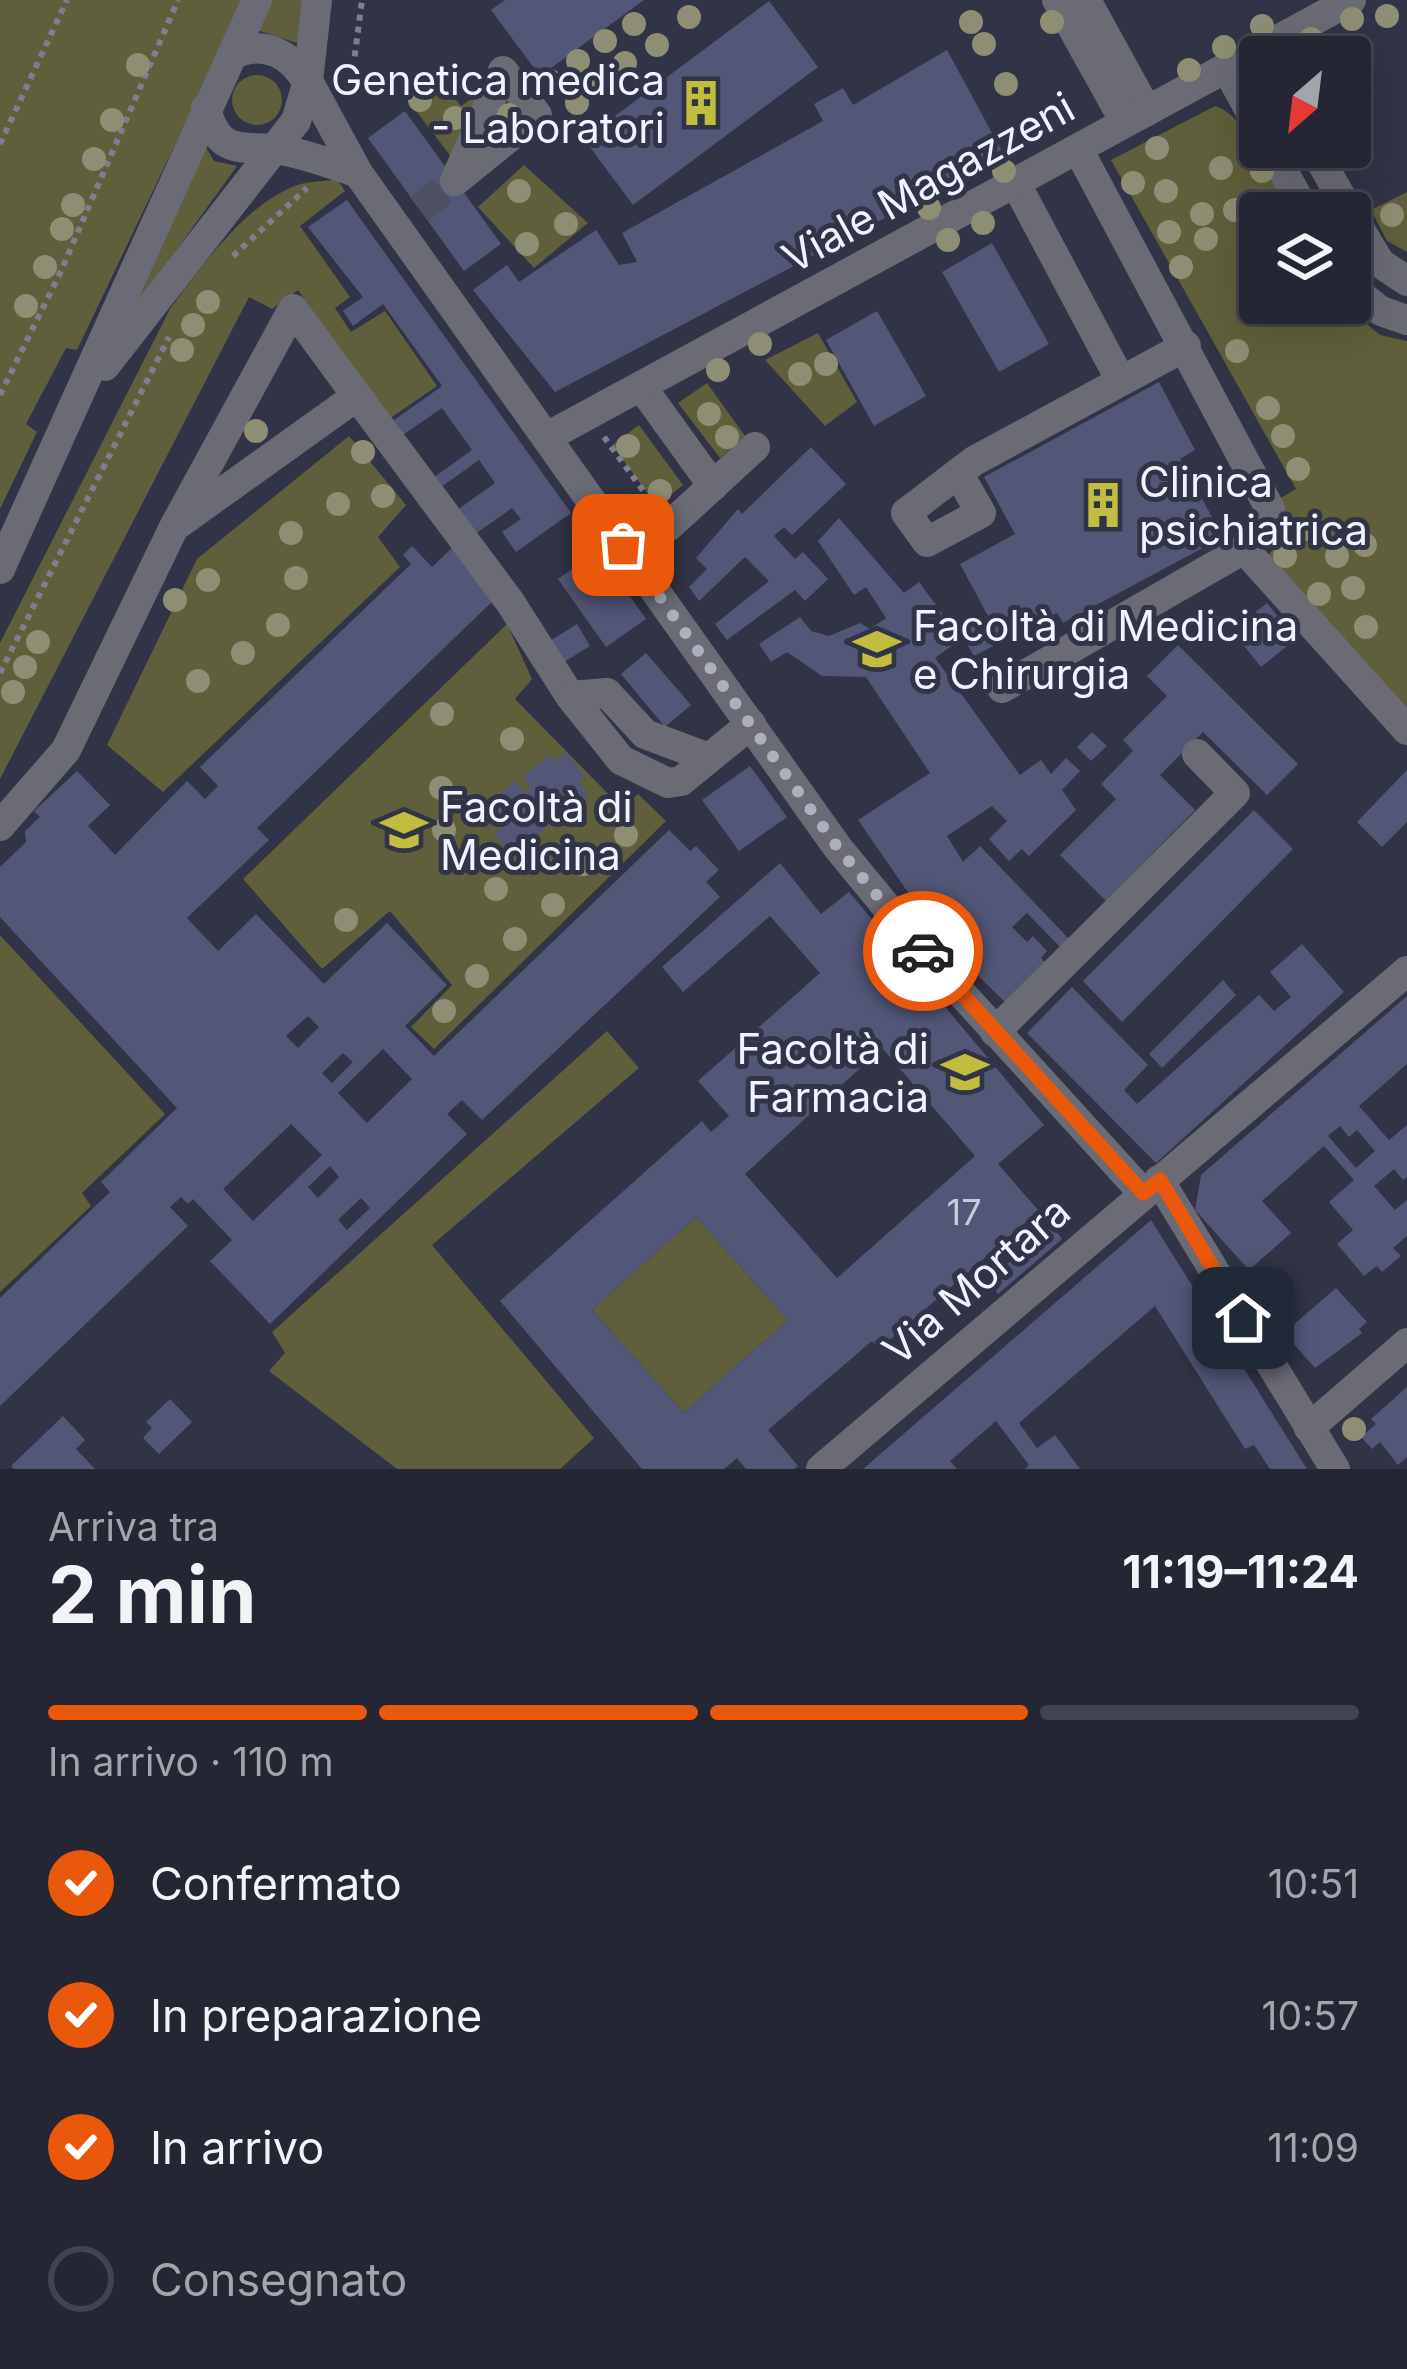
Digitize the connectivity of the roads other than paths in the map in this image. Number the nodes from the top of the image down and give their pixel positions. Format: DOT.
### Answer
graph roads {
  1 [pos="257,0"];
  2 [pos="317,0"];
  3 [pos="1057,0"];
  4 [pos="1086,0"];
  5 [pos="1351,0"];
  6 [pos="1291,36"];
  7 [pos="232,55"];
  8 [pos="1239,62"];
  9 [pos="1226,67"];
  10 [pos="308,82"];
  11 [pos="1239,91"];
  12 [pos="206,108"];
  13 [pos="1136,117"];
  14 [pos="328,147"];
  15 [pos="278,148"];
  16 [pos="1078,149"];
  17 [pos="1015,182"];
  18 [pos="1371,248"];
  19 [pos="1407,281"];
  20 [pos="1371,303"];
  21 [pos="1407,320"];
  22 [pos="1186,346"];
  23 [pos="1121,381"];
  24 [pos="641,386"];
  25 [pos="357,395"];
  26 [pos="79,399"];
  27 [pos="547,437"];
  28 [pos="755,447"];
  29 [pos="209,463"];
  30 [pos="958,473"];
  31 [pos="713,486"];
  32 [pos="230,487"];
  33 [pos="669,526"];
  34 [pos="174,527"];
  35 [pos="1244,549"];
  36 [pos="0,569"];
  37 [pos="1002,688"];
  38 [pos="751,724"];
  39 [pos="1407,730"];
  40 [pos="1197,754"];
  41 [pos="0,826"];
  42 [pos="1407,970"];
  43 [pos="995,1031"];
  44 [pos="1151,1187"];
  45 [pos="1407,1343"];
  46 [pos="1309,1428"];
  47 [pos="821,1469"];
  48 [pos="1335,1469"];
  1 -- 7 [label="street"];
  2 -- 10 [label="street"];
  3 -- 13 [label="street"];
  4 -- 13 [label="street"];
  5 -- 6 [label="street, Viale Magazzeni"];
  7 -- 10 [label="street"];
  7 -- 12 [label="street"];
  8 -- 9 [label="street, Viale Magazzeni"];
  9 -- 11 [label="street"];
  9 -- 13 [label="street, Viale Magazzeni"];
  10 -- 14 [label="street"];
  10 -- 15 [label="street"];
  12 -- 15 [label="street"];
  12 -- 26 [label="street"];
  13 -- 16 [label="street, Viale Magazzeni"];
  14 -- 15 [label="street"];
  14 -- 27 [label="street"];
  15 -- 26 [label="street"];
  16 -- 17 [label="street, Viale Magazzeni"];
  16 -- 22 [label="street"];
  17 -- 23 [label="street"];
  17 -- 24 [label="street, Viale Magazzeni"];
  18 -- 19 [label="street"];
  20 -- 21 [label="street"];
  22 -- 23 [label="street"];
  22 -- 35 [label="street"];
  23 -- 30 [label="street"];
  24 -- 27 [label="street, Viale Magazzeni"];
  24 -- 31 [label="street"];
  25 -- 29 [label="street"];
  25 -- 32 [label="street"];
  25 -- 38 [label="street"];
  26 -- 36 [label="street"];
  27 -- 38 [label="street"];
  28 -- 31 [label="street"];
  29 -- 32 [label="street"];
  29 -- 34 [label="street"];
  31 -- 33 [label="street"];
  32 -- 34 [label="street"];
  34 -- 41 [label="street"];
  35 -- 37 [label="street"];
  35 -- 39 [label="street"];
  38 -- 43 [label="street"];
  40 -- 43 [label="street"];
  42 -- 44 [label="street, Via Mortara"];
  43 -- 44 [label="street"];
  44 -- 46 [label="street"];
  44 -- 47 [label="street, Via Mortara"];
  45 -- 46 [label="street"];
  46 -- 48 [label="street"];
}
